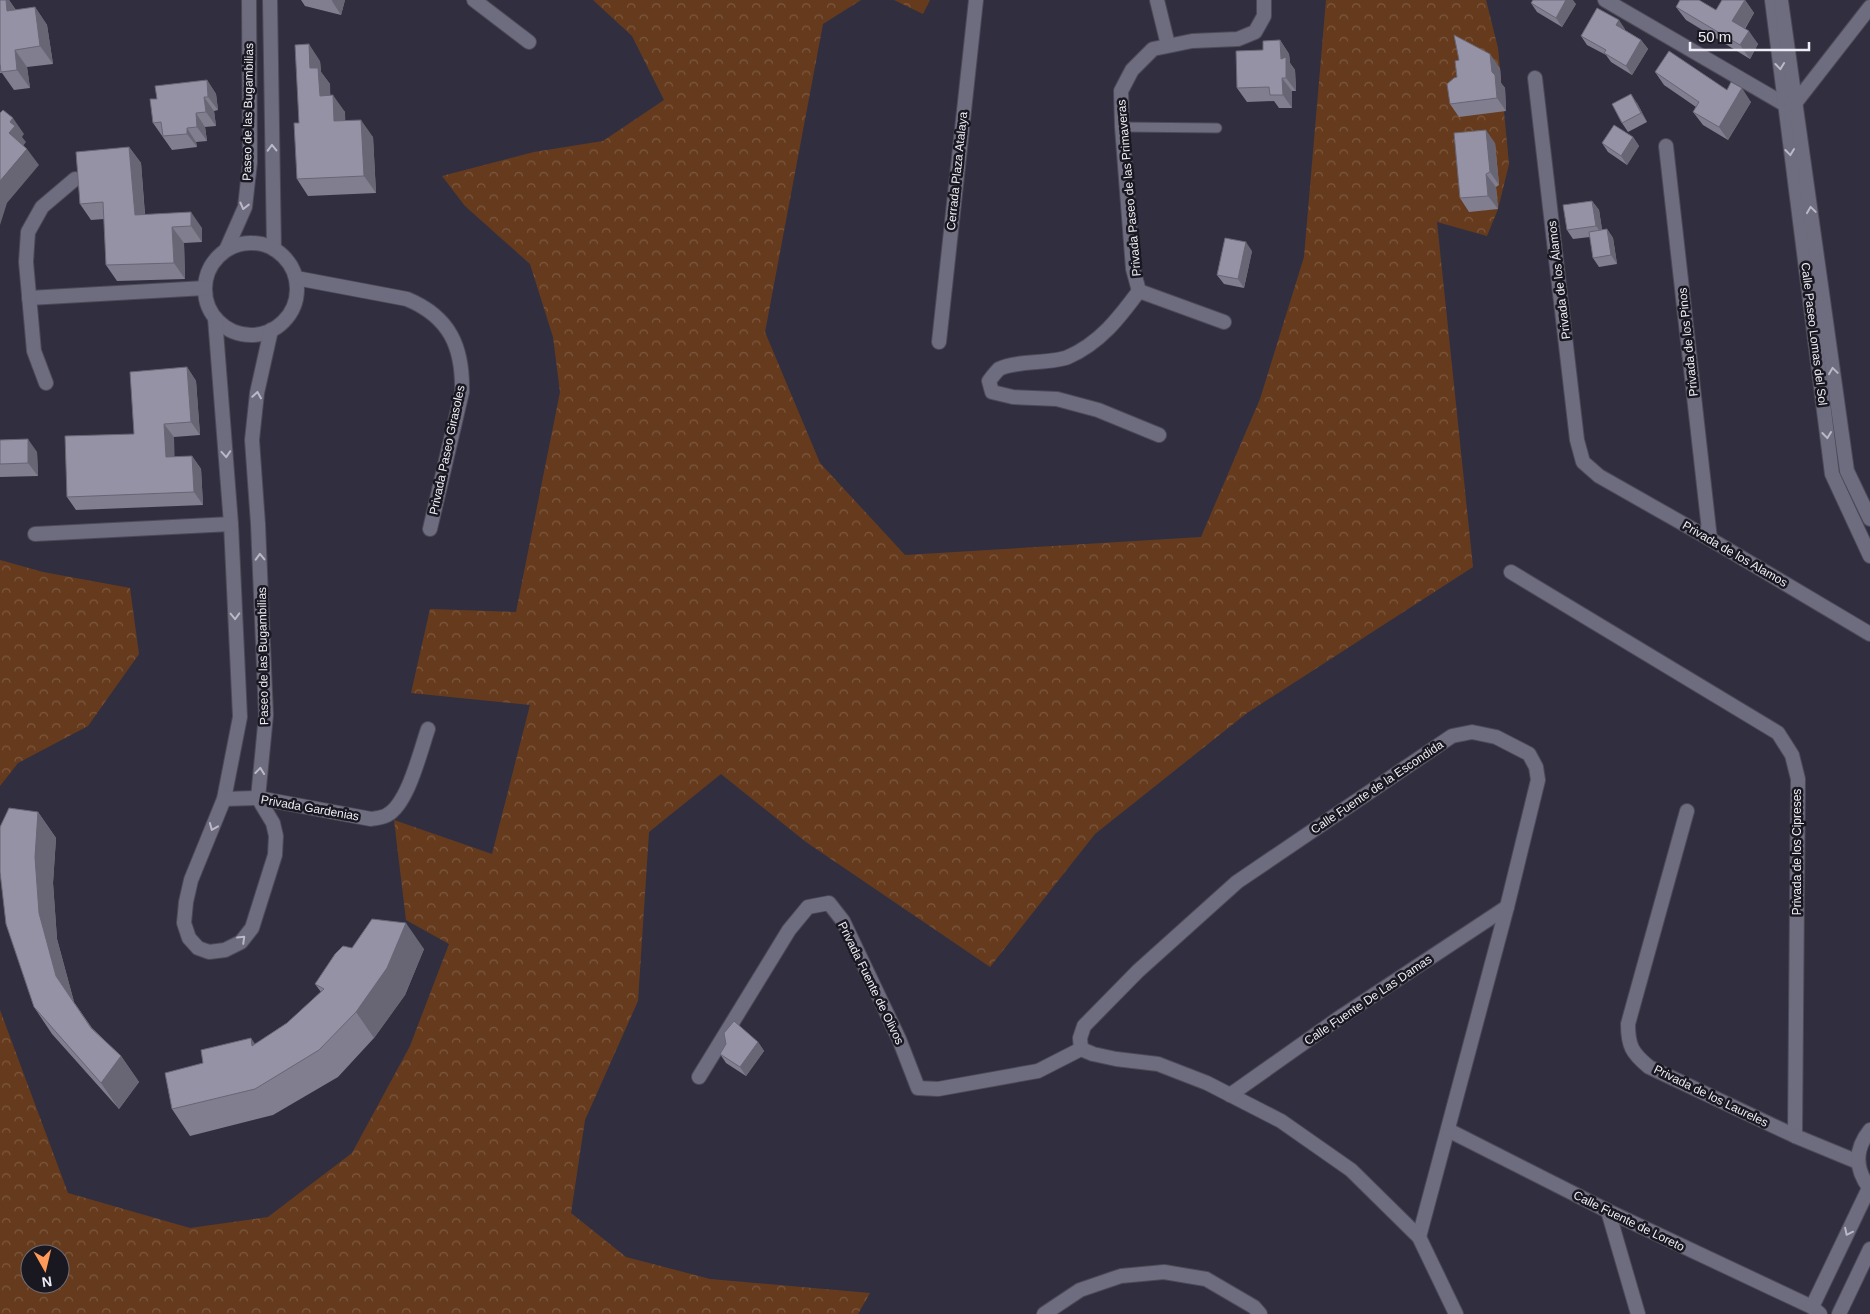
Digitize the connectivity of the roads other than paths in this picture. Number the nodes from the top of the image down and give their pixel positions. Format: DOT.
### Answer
graph roads {
  1 [pos="249,0"];
  2 [pos="270,0"];
  3 [pos="474,0"];
  4 [pos="976,0"];
  5 [pos="1157,0"];
  6 [pos="1264,0"];
  7 [pos="1605,0"];
  8 [pos="1772,0"];
  9 [pos="1781,0"];
  10 [pos="1627,7"];
  11 [pos="1870,7"];
  12 [pos="529,42"];
  13 [pos="1168,45"];
  14 [pos="1535,78"];
  15 [pos="1790,103"];
  16 [pos="1122,127"];
  17 [pos="1217,128"];
  18 [pos="1666,146"];
  19 [pos="75,179"];
  20 [pos="274,249"];
  21 [pos="226,250"];
  22 [pos="296,278"];
  23 [pos="205,288"];
  24 [pos="1139,291"];
  25 [pos="29,298"];
  26 [pos="215,318"];
  27 [pos="1224,322"];
  28 [pos="272,330"];
  29 [pos="939,342"];
  30 [pos="46,383"];
  31 [pos="1159,435"];
  32 [pos="1599,476"];
  33 [pos="1870,519"];
  34 [pos="231,524"];
  35 [pos="430,529"];
  36 [pos="35,534"];
  37 [pos="1710,539"];
  38 [pos="1870,556"];
  39 [pos="1512,572"];
  40 [pos="1870,634"];
  41 [pos="428,729"];
  42 [pos="258,798"];
  43 [pos="224,799"];
  44 [pos="1687,811"];
  45 [pos="1507,907"];
  46 [pos="1081,1049"];
  47 [pos="699,1077"];
  48 [pos="1230,1095"];
  49 [pos="1448,1130"];
  50 [pos="1870,1130"];
  51 [pos="1795,1136"];
  52 [pos="1858,1162"];
  53 [pos="1870,1189"];
  54 [pos="1608,1211"];
  55 [pos="1419,1237"];
  56 [pos="1870,1248"];
  57 [pos="1816,1311"];
  58 [pos="1044,1314"];
  59 [pos="1260,1314"];
  60 [pos="1456,1314"];
  61 [pos="1638,1314"];
  62 [pos="1839,1314"];
  1 -- 21 [label="street, Paseo de las Bugambilias, one-way"];
  20 -- 2 [label="street, Paseo de las Bugambilias, one-way"];
  3 -- 12 [label="street"];
  4 -- 29 [label="street, Cerrada Plaza Atalaya"];
  5 -- 13 [label="street"];
  6 -- 13 [label="street, Privada Paseo de las Primaveras"];
  7 -- 10 [label="street"];
  8 -- 15 [label="street, one-way"];
  9 -- 15 [label="street"];
  10 -- 15 [label="street"];
  11 -- 15 [label="street"];
  13 -- 16 [label="street, Privada Paseo de las Primaveras"];
  14 -- 32 [label="street, Privada de los Álamos"];
  33 -- 15 [label="street, Calle Paseo Lomas del Sol, one-way"];
  15 -- 38 [label="street, Calle Paseo Lomas del Sol, one-way"];
  16 -- 17 [label="lane"];
  16 -- 24 [label="street, Privada Paseo de las Primaveras"];
  18 -- 37 [label="street, Privada de los Pinos"];
  19 -- 25 [label="street"];
  20 -- 21 [label="street"];
  20 -- 22 [label="street"];
  21 -- 23 [label="street"];
  22 -- 28 [label="street"];
  22 -- 35 [label="street, Privada Paseo Girasoles"];
  23 -- 25 [label="street"];
  23 -- 26 [label="street"];
  24 -- 27 [label="street, Privada Paseo de las Primaveras"];
  24 -- 31 [label="street"];
  25 -- 30 [label="street"];
  26 -- 28 [label="street"];
  26 -- 34 [label="street, Paseo de las Bugambilias, one-way"];
  42 -- 28 [label="street, Paseo de las Bugambilias, one-way"];
  32 -- 37 [label="street, Privada de los Alamos"];
  34 -- 36 [label="street"];
  34 -- 43 [label="street, Paseo de las Bugambilias, one-way"];
  37 -- 40 [label="street, Privada de los Alamos"];
  39 -- 51 [label="street, Privada de los Cipreses"];
  41 -- 42 [label="street, Privada Gardenias"];
  42 -- 43 [label="street, Privada Gardenias"];
  43 -- 42 [label="street, Paseo de las Bugambilias, one-way"];
  44 -- 51 [label="street, Privada de los Laureles"];
  45 -- 46 [label="street, Calle Fuente de la Escondida"];
  45 -- 48 [label="street, Calle Fuente De Las Damas"];
  45 -- 49 [label="street, Calle Fuente de la Escondida"];
  46 -- 47 [label="street, Privada Fuente de Olivos"];
  46 -- 48 [label="street"];
  48 -- 55 [label="street"];
  49 -- 54 [label="street, Calle Fuente de Loreto"];
  49 -- 55 [label="street, Calle Fuente de la Escondida"];
  50 -- 52 [label="street"];
  51 -- 52 [label="street, Privada de los Laureles"];
  52 -- 53 [label="street, Calle Fuente de Loreto"];
  53 -- 57 [label="street, Calle Fuente de Loreto, one-way"];
  54 -- 57 [label="street, Calle Fuente de Loreto"];
  54 -- 61 [label="street"];
  55 -- 60 [label="street"];
  56 -- 62 [label="street"];
  58 -- 59 [label="street"];
}
